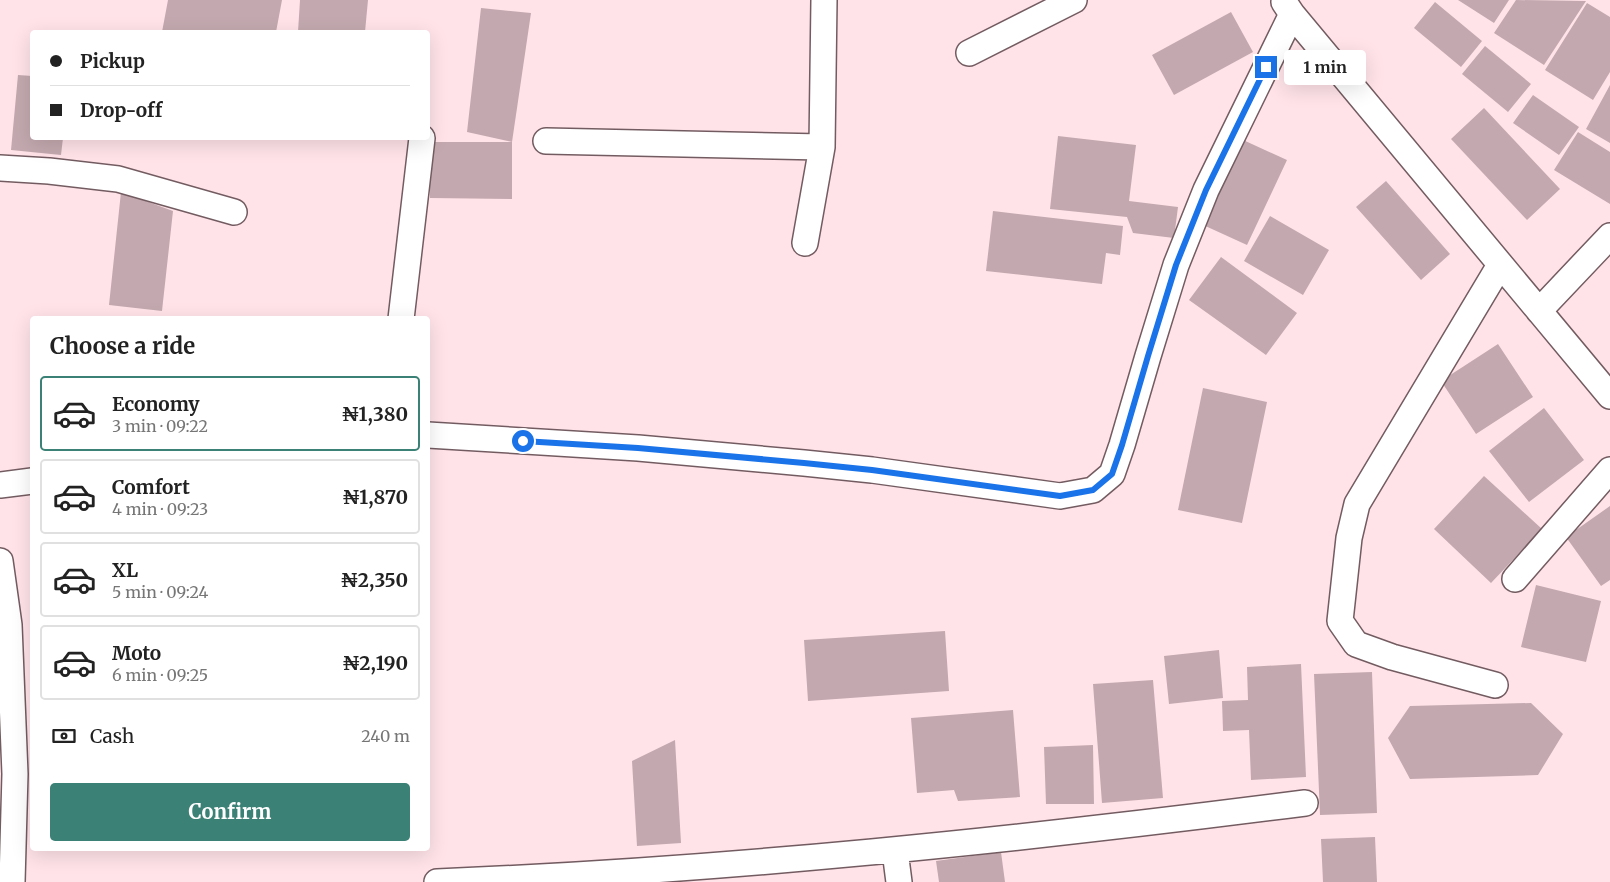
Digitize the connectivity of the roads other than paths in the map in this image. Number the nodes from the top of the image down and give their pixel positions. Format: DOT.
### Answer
graph roads {
  1 [pos="824,0"];
  2 [pos="1074,0"];
  3 [pos="1287,7"];
  4 [pos="969,53"];
  5 [pos="422,140"];
  6 [pos="546,141"];
  7 [pos="822,147"];
  8 [pos="0,168"];
  9 [pos="234,212"];
  10 [pos="1610,236"];
  11 [pos="805,243"];
  12 [pos="1500,265"];
  13 [pos="1539,311"];
  14 [pos="401,316"];
  15 [pos="1610,396"];
  16 [pos="430,435"];
  17 [pos="1610,470"];
  18 [pos="30,481"];
  19 [pos="0,485"];
  20 [pos="0,560"];
  21 [pos="1516,578"];
  22 [pos="4,626"];
  23 [pos="1495,685"];
  24 [pos="1305,803"];
  25 [pos="895,851"];
  26 [pos="12,882"];
  27 [pos="437,882"];
  28 [pos="899,882"];
  1 -- 7 [label="street"];
  2 -- 4 [label="street"];
  3 -- 12 [label="street"];
  3 -- 16 [label="street"];
  5 -- 14 [label="street"];
  6 -- 7 [label="street"];
  7 -- 11 [label="street"];
  8 -- 9 [label="street"];
  10 -- 13 [label="street"];
  12 -- 13 [label="street"];
  12 -- 23 [label="street"];
  13 -- 15 [label="street"];
  17 -- 21 [label="street"];
  18 -- 19 [label="street"];
  20 -- 22 [label="street"];
  22 -- 26 [label="street"];
  24 -- 25 [label="street"];
  25 -- 27 [label="street"];
  25 -- 28 [label="street"];
}
